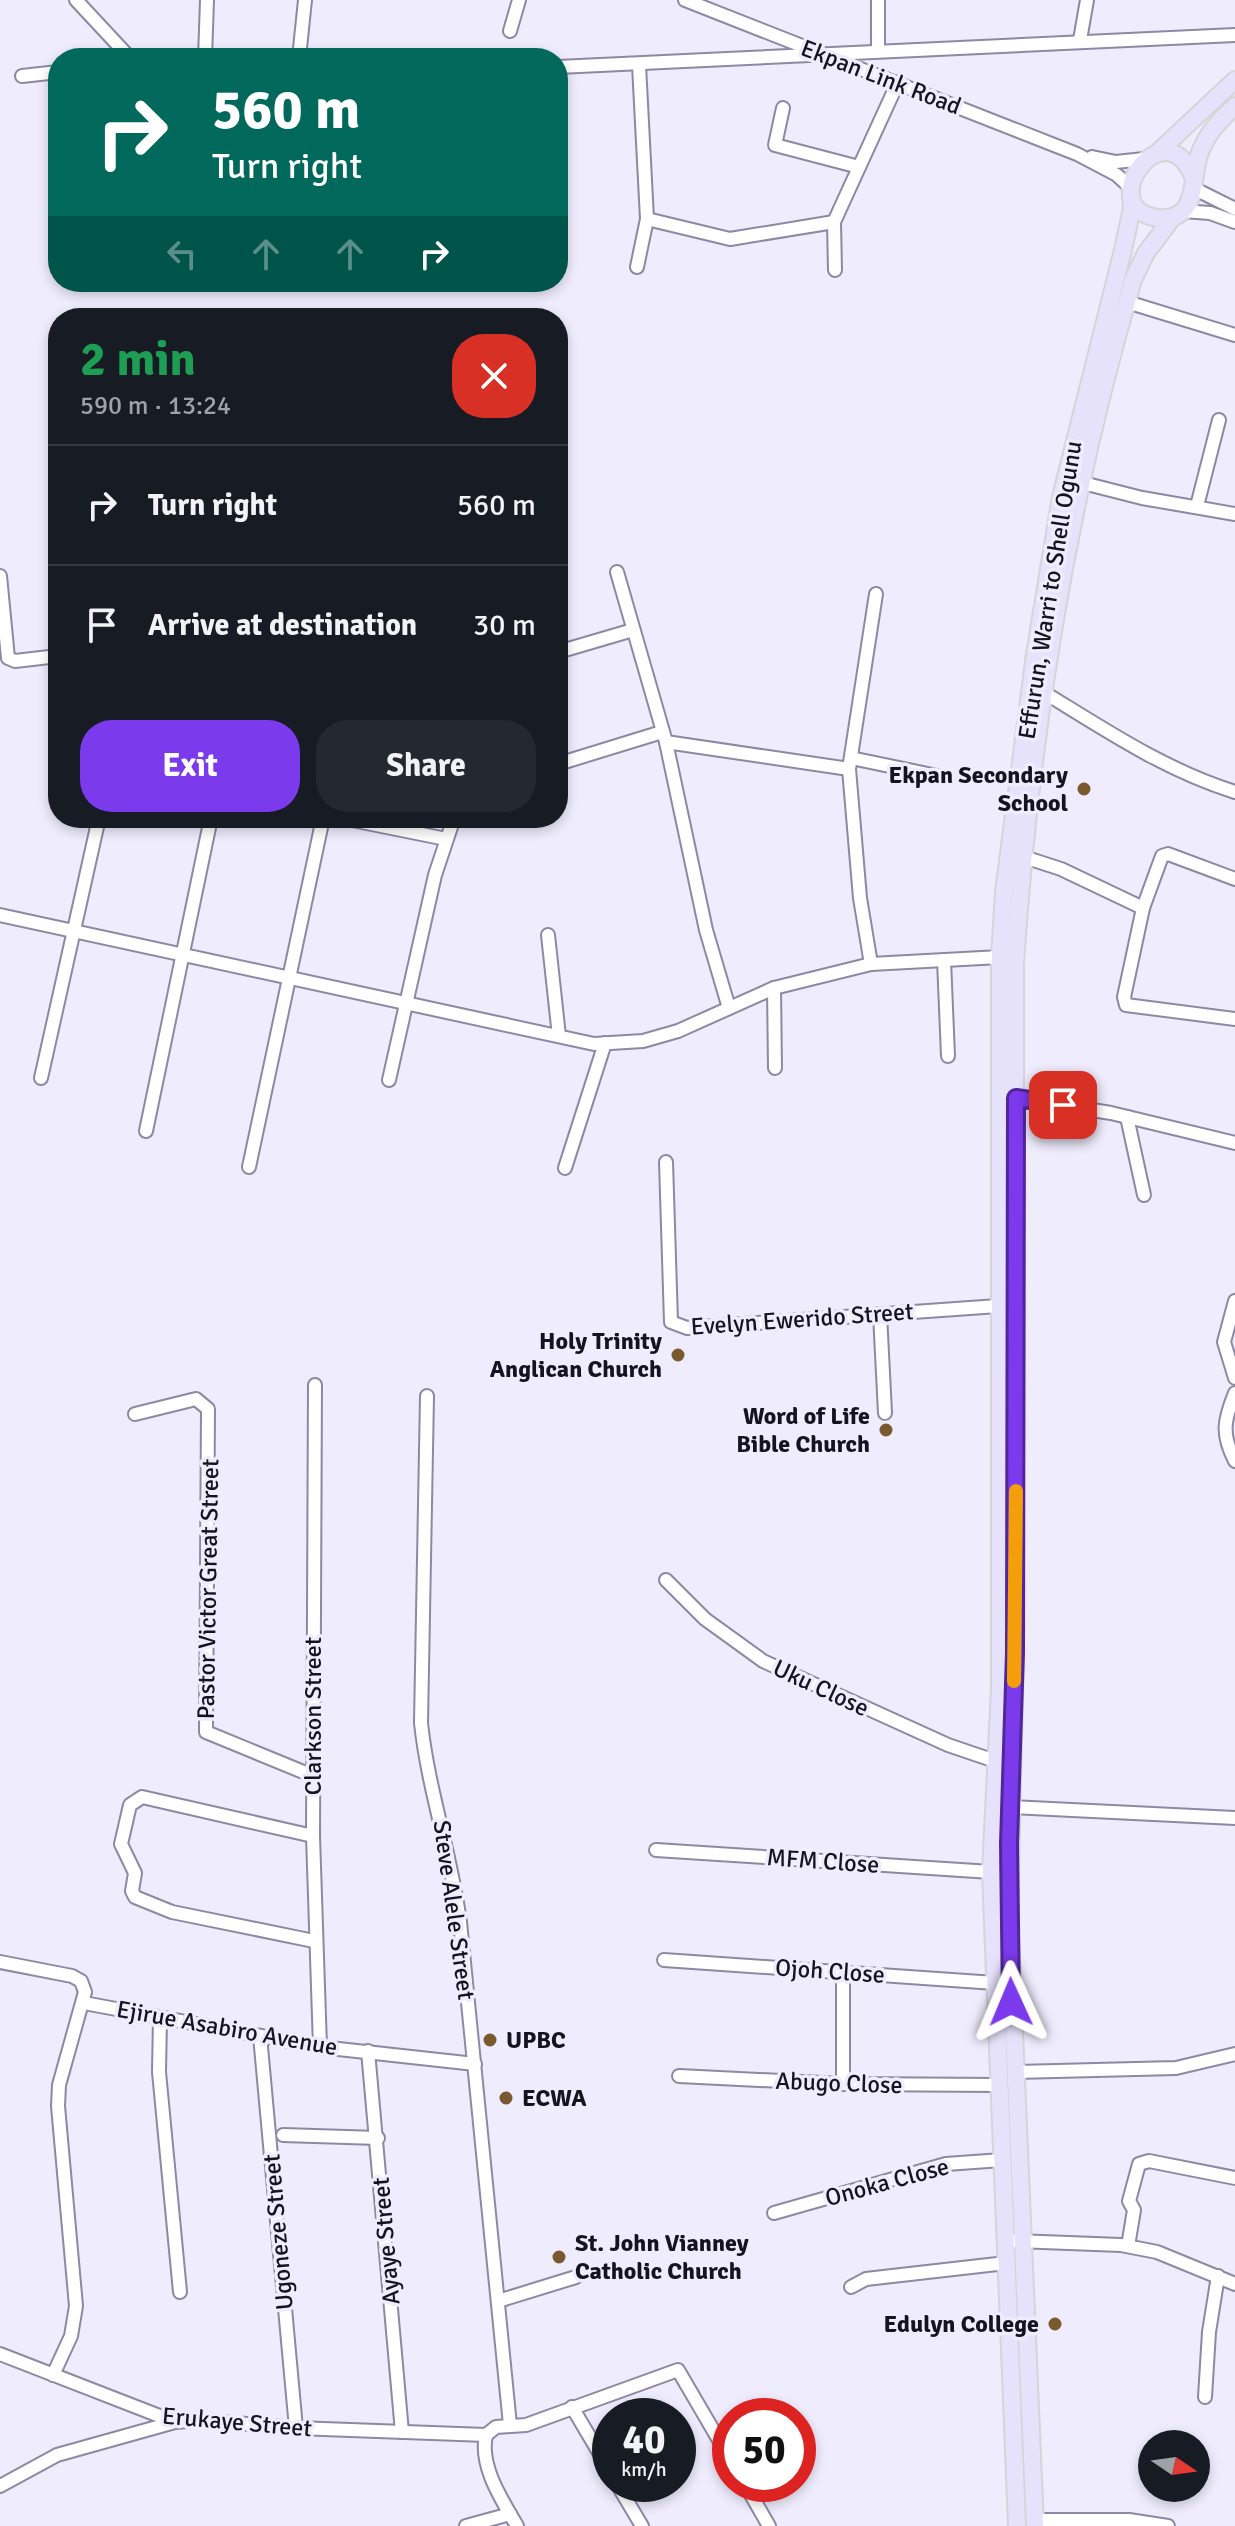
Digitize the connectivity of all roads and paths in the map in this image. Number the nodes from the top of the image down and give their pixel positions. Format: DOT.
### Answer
graph roads {
  1 [pos="76,0"];
  2 [pos="207,0"];
  3 [pos="305,0"];
  4 [pos="519,0"];
  5 [pos="685,0"];
  6 [pos="878,0"];
  7 [pos="1087,0"];
  8 [pos="706,4"];
  9 [pos="510,31"];
  10 [pos="1235,35"];
  11 [pos="1080,40"];
  12 [pos="121,48"];
  13 [pos="205,48"];
  14 [pos="300,48"];
  15 [pos="878,51"];
  16 [pos="824,54"];
  17 [pos="639,65"];
  18 [pos="568,67"];
  19 [pos="48,73"];
  20 [pos="22,76"];
  21 [pos="1235,80"];
  22 [pos="898,82"];
  23 [pos="1235,106"];
  24 [pos="783,108"];
  25 [pos="1077,154"];
  26 [pos="1150,156"];
  27 [pos="859,167"];
  28 [pos="1194,184"];
  29 [pos="1131,191"];
  30 [pos="1226,210"];
  31 [pos="1178,214"];
  32 [pos="647,219"];
  33 [pos="834,222"];
  34 [pos="1235,222"];
  35 [pos="637,267"];
  36 [pos="835,270"];
  37 [pos="1127,302"];
  38 [pos="1235,335"];
  39 [pos="1219,420"];
  40 [pos="1083,483"];
  41 [pos="1197,506"];
  42 [pos="1235,514"];
  43 [pos="617,572"];
  44 [pos="0,576"];
  45 [pos="876,594"];
  46 [pos="633,630"];
  47 [pos="568,649"];
  48 [pos="48,657"];
  49 [pos="1045,693"];
  50 [pos="664,737"];
  51 [pos="568,761"];
  52 [pos="850,763"];
  53 [pos="942,777"];
  54 [pos="1235,792"];
  55 [pos="97,828"];
  56 [pos="209,828"];
  57 [pos="321,828"];
  58 [pos="392,828"];
  59 [pos="450,828"];
  60 [pos="446,839"];
  61 [pos="1024,857"];
  62 [pos="1235,879"];
  63 [pos="1143,908"];
  64 [pos="0,915"];
  65 [pos="73,930"];
  66 [pos="548,935"];
  67 [pos="181,954"];
  68 [pos="1000,957"];
  69 [pos="944,960"];
  70 [pos="871,964"];
  71 [pos="288,977"];
  72 [pos="774,988"];
  73 [pos="406,1004"];
  74 [pos="729,1008"];
  75 [pos="1235,1019"];
  76 [pos="559,1036"];
  77 [pos="605,1043"];
  78 [pos="948,1056"];
  79 [pos="775,1068"];
  80 [pos="41,1078"];
  81 [pos="389,1080"];
  82 [pos="1016,1098"];
  83 [pos="1127,1117"];
  84 [pos="146,1131"];
  85 [pos="1235,1143"];
  86 [pos="666,1162"];
  87 [pos="249,1167"];
  88 [pos="565,1168"];
  89 [pos="1144,1195"];
  90 [pos="1235,1301"];
  91 [pos="998,1306"];
  92 [pos="880,1314"];
  93 [pos="999,1356"];
  94 [pos="1017,1356"];
  95 [pos="1235,1378"];
  96 [pos="315,1385"];
  97 [pos="1235,1393"];
  98 [pos="427,1396"];
  99 [pos="885,1413"];
  100 [pos="135,1414"];
  101 [pos="1235,1461"];
  102 [pos="666,1580"];
  103 [pos="998,1762"];
  104 [pos="313,1776"];
  105 [pos="1010,1807"];
  106 [pos="1235,1818"];
  107 [pos="313,1836"];
  108 [pos="656,1850"];
  109 [pos="991,1872"];
  110 [pos="314,1941"];
  111 [pos="664,1960"];
  112 [pos="0,1962"];
  113 [pos="843,1971"];
  114 [pos="995,1983"];
  115 [pos="84,2003"];
  116 [pos="160,2019"];
  117 [pos="260,2036"];
  118 [pos="320,2047"];
  119 [pos="368,2051"];
  120 [pos="1235,2054"];
  121 [pos="475,2064"];
  122 [pos="1014,2072"];
  123 [pos="679,2076"];
  124 [pos="843,2084"];
  125 [pos="999,2085"];
  126 [pos="283,2135"];
  127 [pos="378,2138"];
  128 [pos="1002,2160"];
  129 [pos="1235,2178"];
  130 [pos="774,2213"];
  131 [pos="1015,2241"];
  132 [pos="1128,2246"];
  133 [pos="1006,2263"];
  134 [pos="1218,2276"];
  135 [pos="576,2277"];
  136 [pos="1235,2284"];
  137 [pos="851,2287"];
  138 [pos="180,2292"];
  139 [pos="498,2301"];
  140 [pos="0,2354"];
  141 [pos="53,2375"];
  142 [pos="1205,2397"];
  143 [pos="572,2407"];
  144 [pos="175,2422"];
  145 [pos="510,2425"];
  146 [pos="296,2428"];
  147 [pos="712,2428"];
  148 [pos="402,2432"];
  149 [pos="486,2435"];
  150 [pos="592,2441"];
  151 [pos="0,2471"];
  152 [pos="13,2479"];
  153 [pos="0,2486"];
  154 [pos="628,2502"];
  155 [pos="755,2502"];
  156 [pos="510,2514"];
  157 [pos="1035,2523"];
  158 [pos="466,2526"];
  159 [pos="517,2526"];
  160 [pos="642,2526"];
  161 [pos="769,2526"];
  162 [pos="1017,2526"];
  163 [pos="1168,2526"];
  1 -- 12 [label="street"];
  2 -- 13 [label="street"];
  3 -- 14 [label="street"];
  4 -- 9 [label="street"];
  5 -- 8 [label="street, Ekpan Link Road"];
  6 -- 15 [label="street"];
  7 -- 11 [label="street"];
  8 -- 16 [label="street, Ekpan Link Road"];
  10 -- 11 [label="street"];
  11 -- 15 [label="street"];
  15 -- 16 [label="street"];
  16 -- 17 [label="street"];
  16 -- 22 [label="street, Ekpan Link Road"];
  17 -- 18 [label="street"];
  17 -- 32 [label="street"];
  19 -- 20 [label="street"];
  21 -- 26 [label="main road"];
  22 -- 25 [label="street, Ekpan Link Road"];
  22 -- 27 [label="street"];
  23 -- 28 [label="main road"];
  24 -- 27 [label="street"];
  25 -- 26 [label="street"];
  25 -- 29 [label="street"];
  26 -- 28 [label="main road"];
  26 -- 29 [label="main road"];
  27 -- 33 [label="street"];
  28 -- 30 [label="street"];
  28 -- 31 [label="main road"];
  29 -- 31 [label="main road"];
  29 -- 68 [label="main road, Effurun, Warri to Shell Ogunu"];
  30 -- 31 [label="street"];
  30 -- 34 [label="street"];
  31 -- 37 [label="main road, Effurun, Warri to Shell Ogunu"];
  32 -- 33 [label="street"];
  32 -- 35 [label="street"];
  33 -- 36 [label="street"];
  37 -- 38 [label="street"];
  37 -- 40 [label="main road, Effurun, Warri to Shell Ogunu"];
  39 -- 41 [label="street"];
  40 -- 41 [label="street"];
  40 -- 49 [label="main road, Effurun, Warri to Shell Ogunu"];
  41 -- 42 [label="street"];
  43 -- 46 [label="street"];
  44 -- 48 [label="street"];
  45 -- 52 [label="street"];
  46 -- 47 [label="street"];
  46 -- 50 [label="street"];
  49 -- 54 [label="street"];
  49 -- 61 [label="main road, Effurun, Warri to Shell Ogunu"];
  50 -- 51 [label="street"];
  50 -- 52 [label="street"];
  50 -- 74 [label="street"];
  52 -- 53 [label="street"];
  52 -- 70 [label="street"];
  55 -- 65 [label="street"];
  56 -- 67 [label="street"];
  57 -- 71 [label="street"];
  58 -- 60 [label="street"];
  59 -- 60 [label="street"];
  60 -- 73 [label="street"];
  61 -- 63 [label="street"];
  61 -- 82 [label="main road, Effurun, Warri to Shell Ogunu"];
  62 -- 63 [label="street"];
  63 -- 75 [label="street"];
  64 -- 65 [label="street"];
  65 -- 67 [label="street"];
  65 -- 80 [label="street"];
  66 -- 76 [label="street"];
  67 -- 71 [label="street"];
  67 -- 84 [label="street"];
  68 -- 69 [label="street"];
  68 -- 91 [label="main road, Effurun, Warri to Shell Ogunu"];
  69 -- 70 [label="street"];
  69 -- 78 [label="street"];
  70 -- 72 [label="street"];
  71 -- 73 [label="street"];
  71 -- 87 [label="street"];
  72 -- 74 [label="street"];
  72 -- 79 [label="street"];
  73 -- 76 [label="street"];
  73 -- 81 [label="street"];
  74 -- 77 [label="street"];
  76 -- 77 [label="street"];
  77 -- 88 [label="street"];
  82 -- 83 [label="street"];
  82 -- 94 [label="main road, Effurun, Warri to Shell Ogunu"];
  83 -- 85 [label="street"];
  83 -- 89 [label="street"];
  86 -- 92 [label="street, Evelyn Ewerido Street"];
  90 -- 95 [label="street"];
  91 -- 92 [label="street, Evelyn Ewerido Street"];
  91 -- 93 [label="main road, Effurun, Warri to Shell Ogunu"];
  92 -- 99 [label="street"];
  93 -- 94 [label="main road"];
  93 -- 103 [label="main road, Effurun, Warri to Shell Ogunu"];
  94 -- 105 [label="main road, Effurun, Warri to Shell Ogunu"];
  96 -- 104 [label="street, Clarkson Street"];
  97 -- 101 [label="street"];
  98 -- 121 [label="street, Steve Alele Street"];
  100 -- 104 [label="street, Pastor Victor Great Street"];
  102 -- 103 [label="street, Uku Close"];
  103 -- 109 [label="main road, Effurun, Warri to Shell Ogunu"];
  104 -- 107 [label="street, Clarkson Street"];
  105 -- 106 [label="street"];
  105 -- 122 [label="main road, Effurun, Warri to Shell Ogunu"];
  107 -- 110 [label="street, Clarkson Street"];
  107 -- 110 [label="street"];
  108 -- 109 [label="street, MFM Close"];
  109 -- 114 [label="main road, Effurun, Warri to Shell Ogunu"];
  110 -- 118 [label="street, Clarkson Street"];
  111 -- 113 [label="street, Ojoh Close"];
  112 -- 115 [label="street, Ejirue Asabiro Avenue"];
  113 -- 114 [label="street, Ojoh Close"];
  113 -- 124 [label="street"];
  114 -- 125 [label="main road, Effurun, Warri to Shell Ogunu"];
  115 -- 116 [label="street, Ejirue Asabiro Avenue"];
  115 -- 141 [label="street"];
  116 -- 117 [label="street, Ejirue Asabiro Avenue"];
  116 -- 138 [label="street"];
  117 -- 118 [label="street, Ejirue Asabiro Avenue"];
  117 -- 146 [label="street, Ugoneze Street"];
  118 -- 119 [label="street, Ejirue Asabiro Avenue"];
  119 -- 121 [label="street, Ejirue Asabiro Avenue"];
  119 -- 127 [label="street, Ayaye Street"];
  120 -- 122 [label="street"];
  121 -- 139 [label="street, Steve Alele Street"];
  122 -- 131 [label="main road, Effurun, Warri to Shell Ogunu"];
  123 -- 124 [label="street, Abugo Close"];
  124 -- 125 [label="street, Abugo Close"];
  125 -- 128 [label="main road, Effurun, Warri to Shell Ogunu"];
  126 -- 127 [label="street"];
  127 -- 148 [label="street, Ayaye Street"];
  128 -- 130 [label="street, Onoka Close"];
  128 -- 131 [label="main road, Effurun, Warri to Shell Ogunu"];
  129 -- 132 [label="street"];
  131 -- 132 [label="street"];
  131 -- 133 [label="main road, Effurun, Warri to Shell Ogunu"];
  131 -- 157 [label="main road, Effurun, Warri to Shell Ogunu"];
  132 -- 134 [label="street"];
  133 -- 137 [label="street"];
  133 -- 162 [label="main road, Effurun, Warri to Shell Ogunu"];
  134 -- 136 [label="street"];
  134 -- 142 [label="street"];
  135 -- 139 [label="street"];
  139 -- 145 [label="street, Steve Alele Street"];
  140 -- 141 [label="street, Erukaye Street"];
  141 -- 144 [label="street, Erukaye Street"];
  143 -- 145 [label="street"];
  143 -- 147 [label="street"];
  143 -- 150 [label="street"];
  144 -- 146 [label="street, Erukaye Street"];
  144 -- 152 [label="street"];
  145 -- 149 [label="street"];
  146 -- 148 [label="street, Erukaye Street"];
  148 -- 149 [label="street, Erukaye Street"];
  149 -- 156 [label="street"];
  151 -- 152 [label="street"];
  152 -- 153 [label="street"];
  154 -- 160 [label="street"];
  155 -- 161 [label="street"];
  156 -- 158 [label="street"];
  156 -- 159 [label="street"];
  157 -- 163 [label="street"];
}
